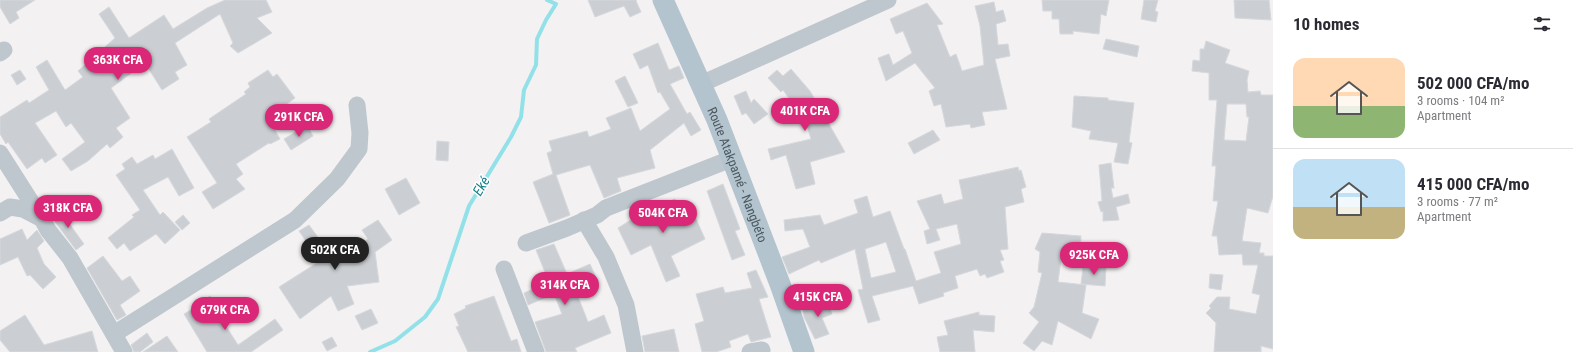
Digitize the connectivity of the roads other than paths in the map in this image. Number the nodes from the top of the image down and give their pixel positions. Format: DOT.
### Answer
graph roads {
  1 [pos="663,0"];
  2 [pos="888,0"];
  3 [pos="701,84"];
  4 [pos="357,105"];
  5 [pos="0,153"];
  6 [pos="731,159"];
  7 [pos="0,213"];
  8 [pos="42,219"];
  9 [pos="584,220"];
  10 [pos="526,243"];
  11 [pos="504,269"];
  12 [pos="114,334"];
  13 [pos="124,352"];
  14 [pos="536,352"];
  15 [pos="635,352"];
  16 [pos="804,352"];
  1 -- 3 [label="main road, Route Atakpamé - Nangbéto"];
  2 -- 3 [label="street"];
  3 -- 6 [label="main road, Route Atakpamé - Nangbéto"];
  4 -- 12 [label="street"];
  5 -- 8 [label="street"];
  6 -- 9 [label="street"];
  6 -- 16 [label="main road, Route Atakpamé - Nangbéto"];
  7 -- 8 [label="street"];
  8 -- 12 [label="street"];
  9 -- 10 [label="street"];
  9 -- 15 [label="street"];
  11 -- 14 [label="street"];
  12 -- 13 [label="street"];
}
